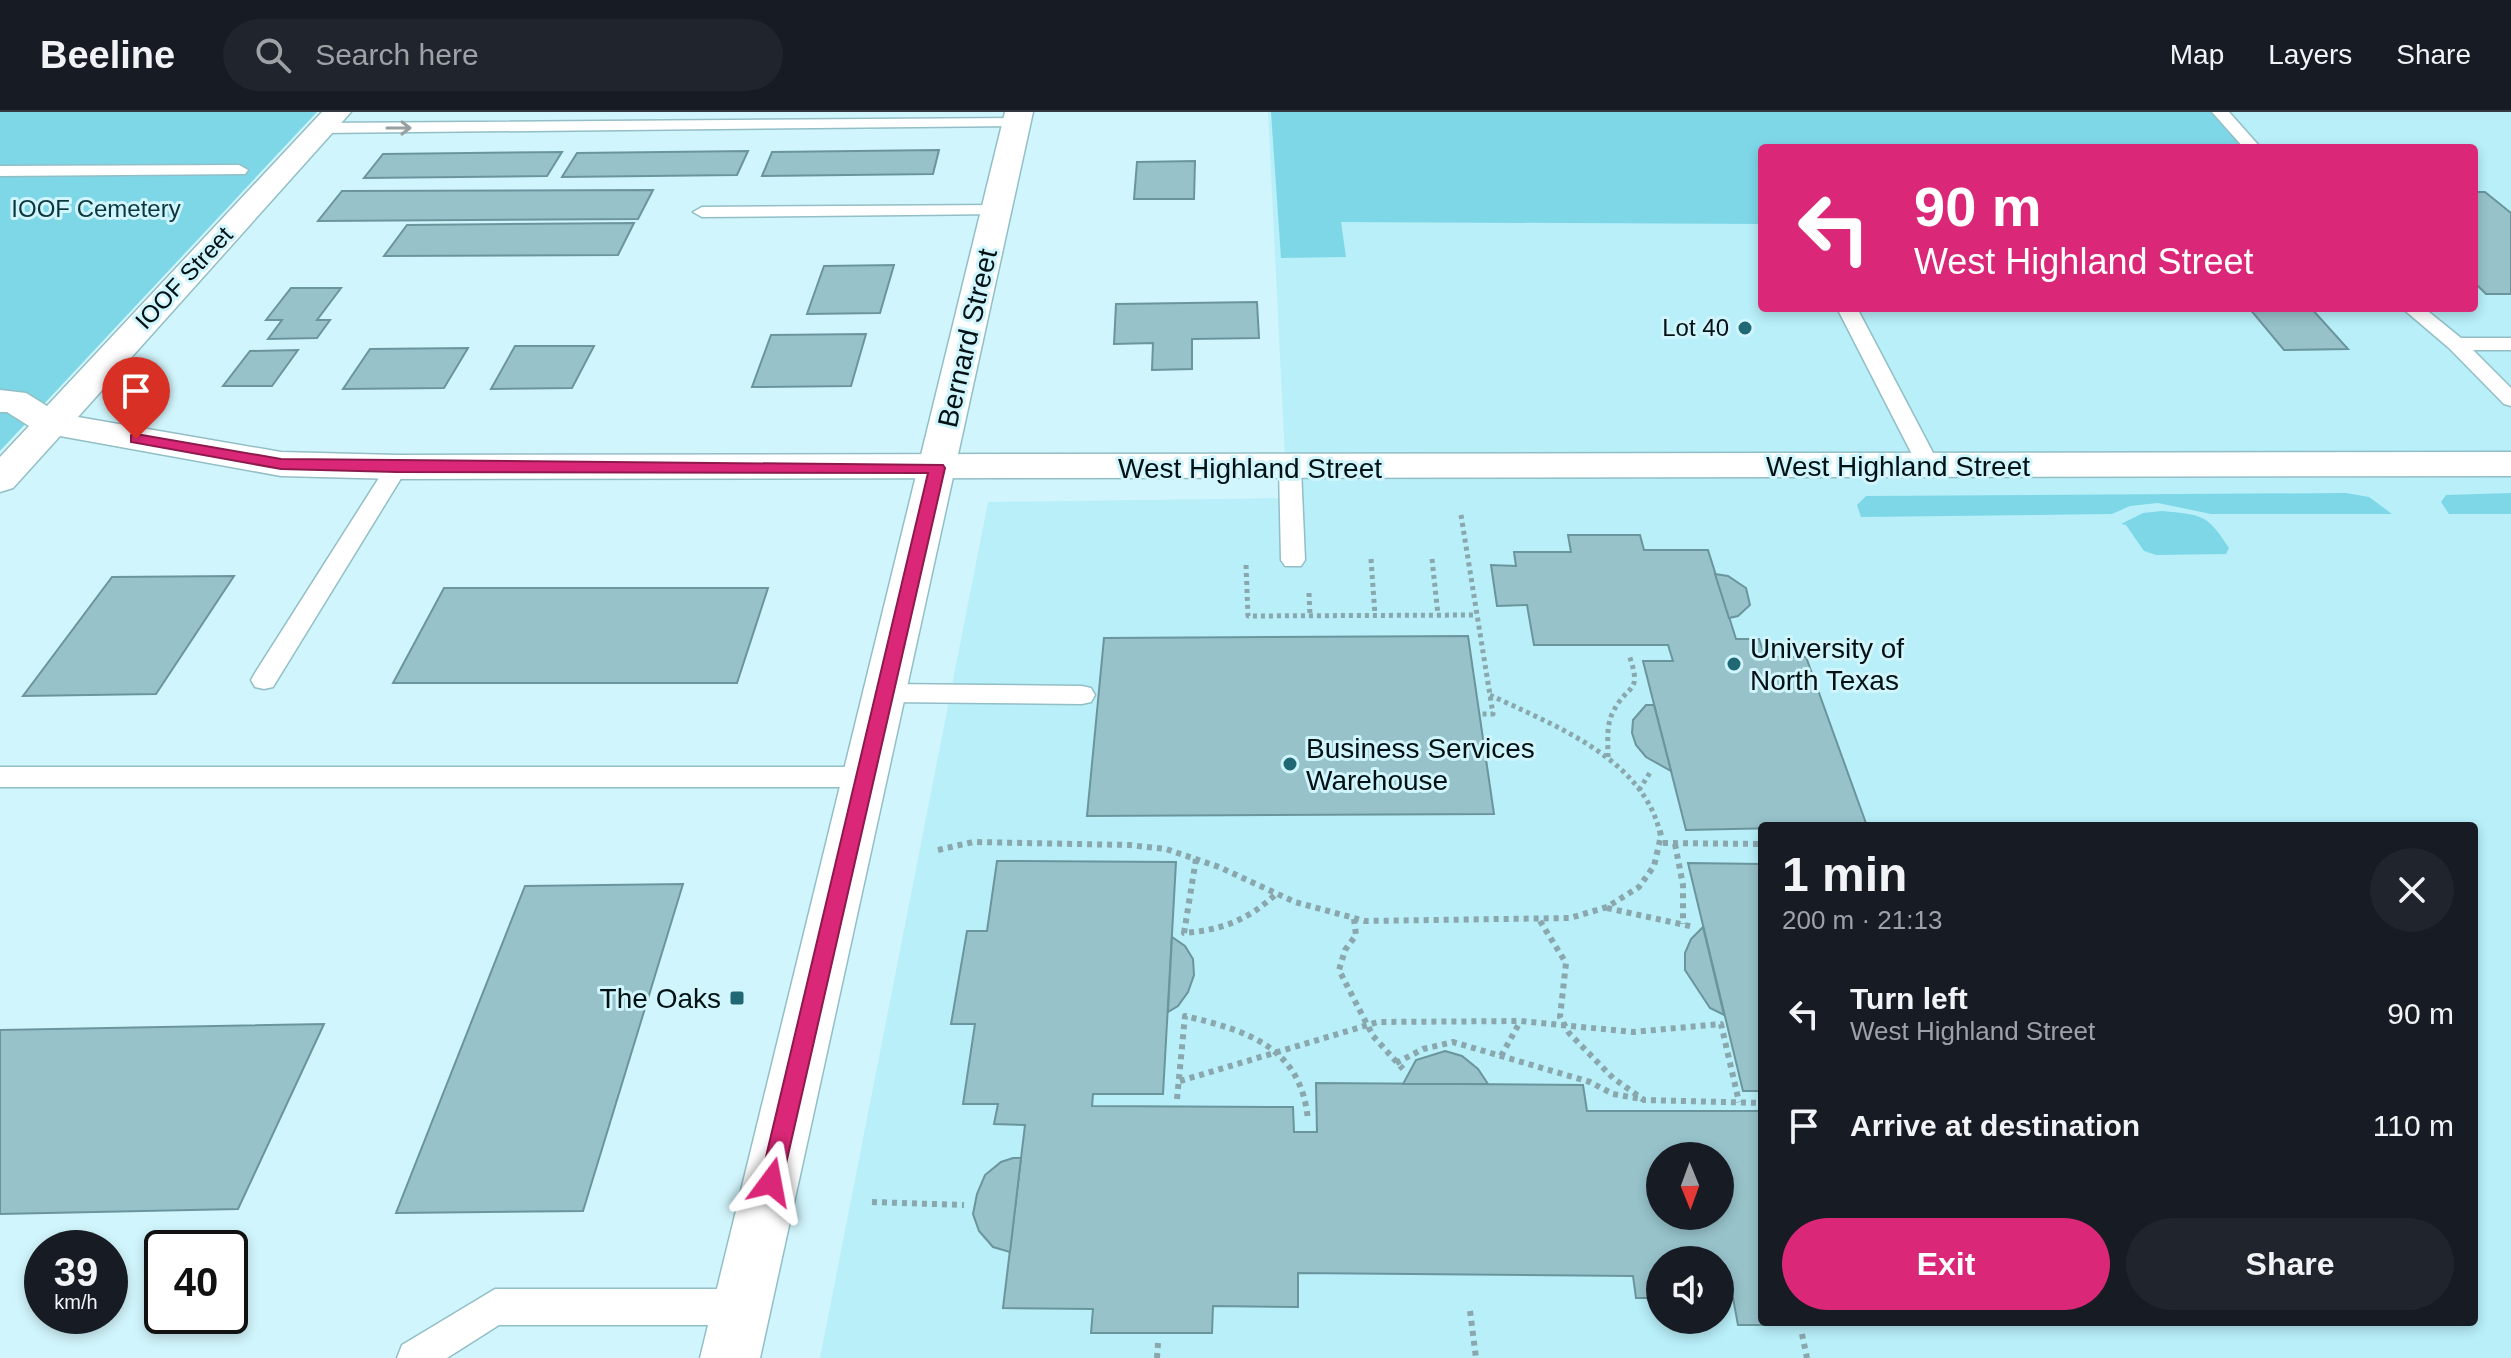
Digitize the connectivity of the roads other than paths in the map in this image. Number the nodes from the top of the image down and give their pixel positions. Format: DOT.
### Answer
graph roads {
  1 [pos="2220,112"];
  2 [pos="1018,118"];
  3 [pos="329,120"];
  4 [pos="2249,144"];
  5 [pos="239,170"];
  6 [pos="0,171"];
  7 [pos="997,210"];
  8 [pos="702,212"];
  9 [pos="1849,312"];
  10 [pos="2417,312"];
  11 [pos="2456,344"];
  12 [pos="2511,344"];
  13 [pos="2511,400"];
  14 [pos="0,401"];
  15 [pos="49,423"];
  16 [pos="2511,464"];
  17 [pos="1929,466"];
  18 [pos="397,467"];
  19 [pos="937,468"];
  20 [pos="1290,468"];
  21 [pos="0,480"];
  22 [pos="1293,560"];
  23 [pos="264,680"];
  24 [pos="885,693"];
  25 [pos="1082,695"];
  26 [pos="0,777"];
  27 [pos="865,777"];
  28 [pos="743,1307"];
  29 [pos="415,1358"];
  30 [pos="730,1358"];
  1 -- 4 [label="lane"];
  3 -- 2 [label="lane, one-way"];
  2 -- 7 [label="street, Bernard Street"];
  3 -- 15 [label="street, IOOF Street"];
  5 -- 6 [label="lane"];
  7 -- 8 [label="lane"];
  7 -- 19 [label="street, Bernard Street"];
  9 -- 17 [label="lane"];
  10 -- 11 [label="lane"];
  11 -- 12 [label="lane"];
  11 -- 13 [label="lane"];
  14 -- 15 [label="street, West Highland Street"];
  15 -- 18 [label="street, West Highland Street"];
  15 -- 21 [label="street, IOOF Street"];
  16 -- 17 [label="street, West Highland Street"];
  17 -- 20 [label="street, West Highland Street"];
  18 -- 19 [label="street, West Highland Street"];
  18 -- 23 [label="lane"];
  19 -- 20 [label="street, West Highland Street"];
  19 -- 24 [label="street, Bernard Street"];
  20 -- 22 [label="lane"];
  24 -- 25 [label="lane"];
  24 -- 27 [label="street, Bernard Street"];
  26 -- 27 [label="lane"];
  27 -- 28 [label="street, Bernard Street"];
  28 -- 29 [label="lane"];
  28 -- 30 [label="street, Bernard Street"];
}
